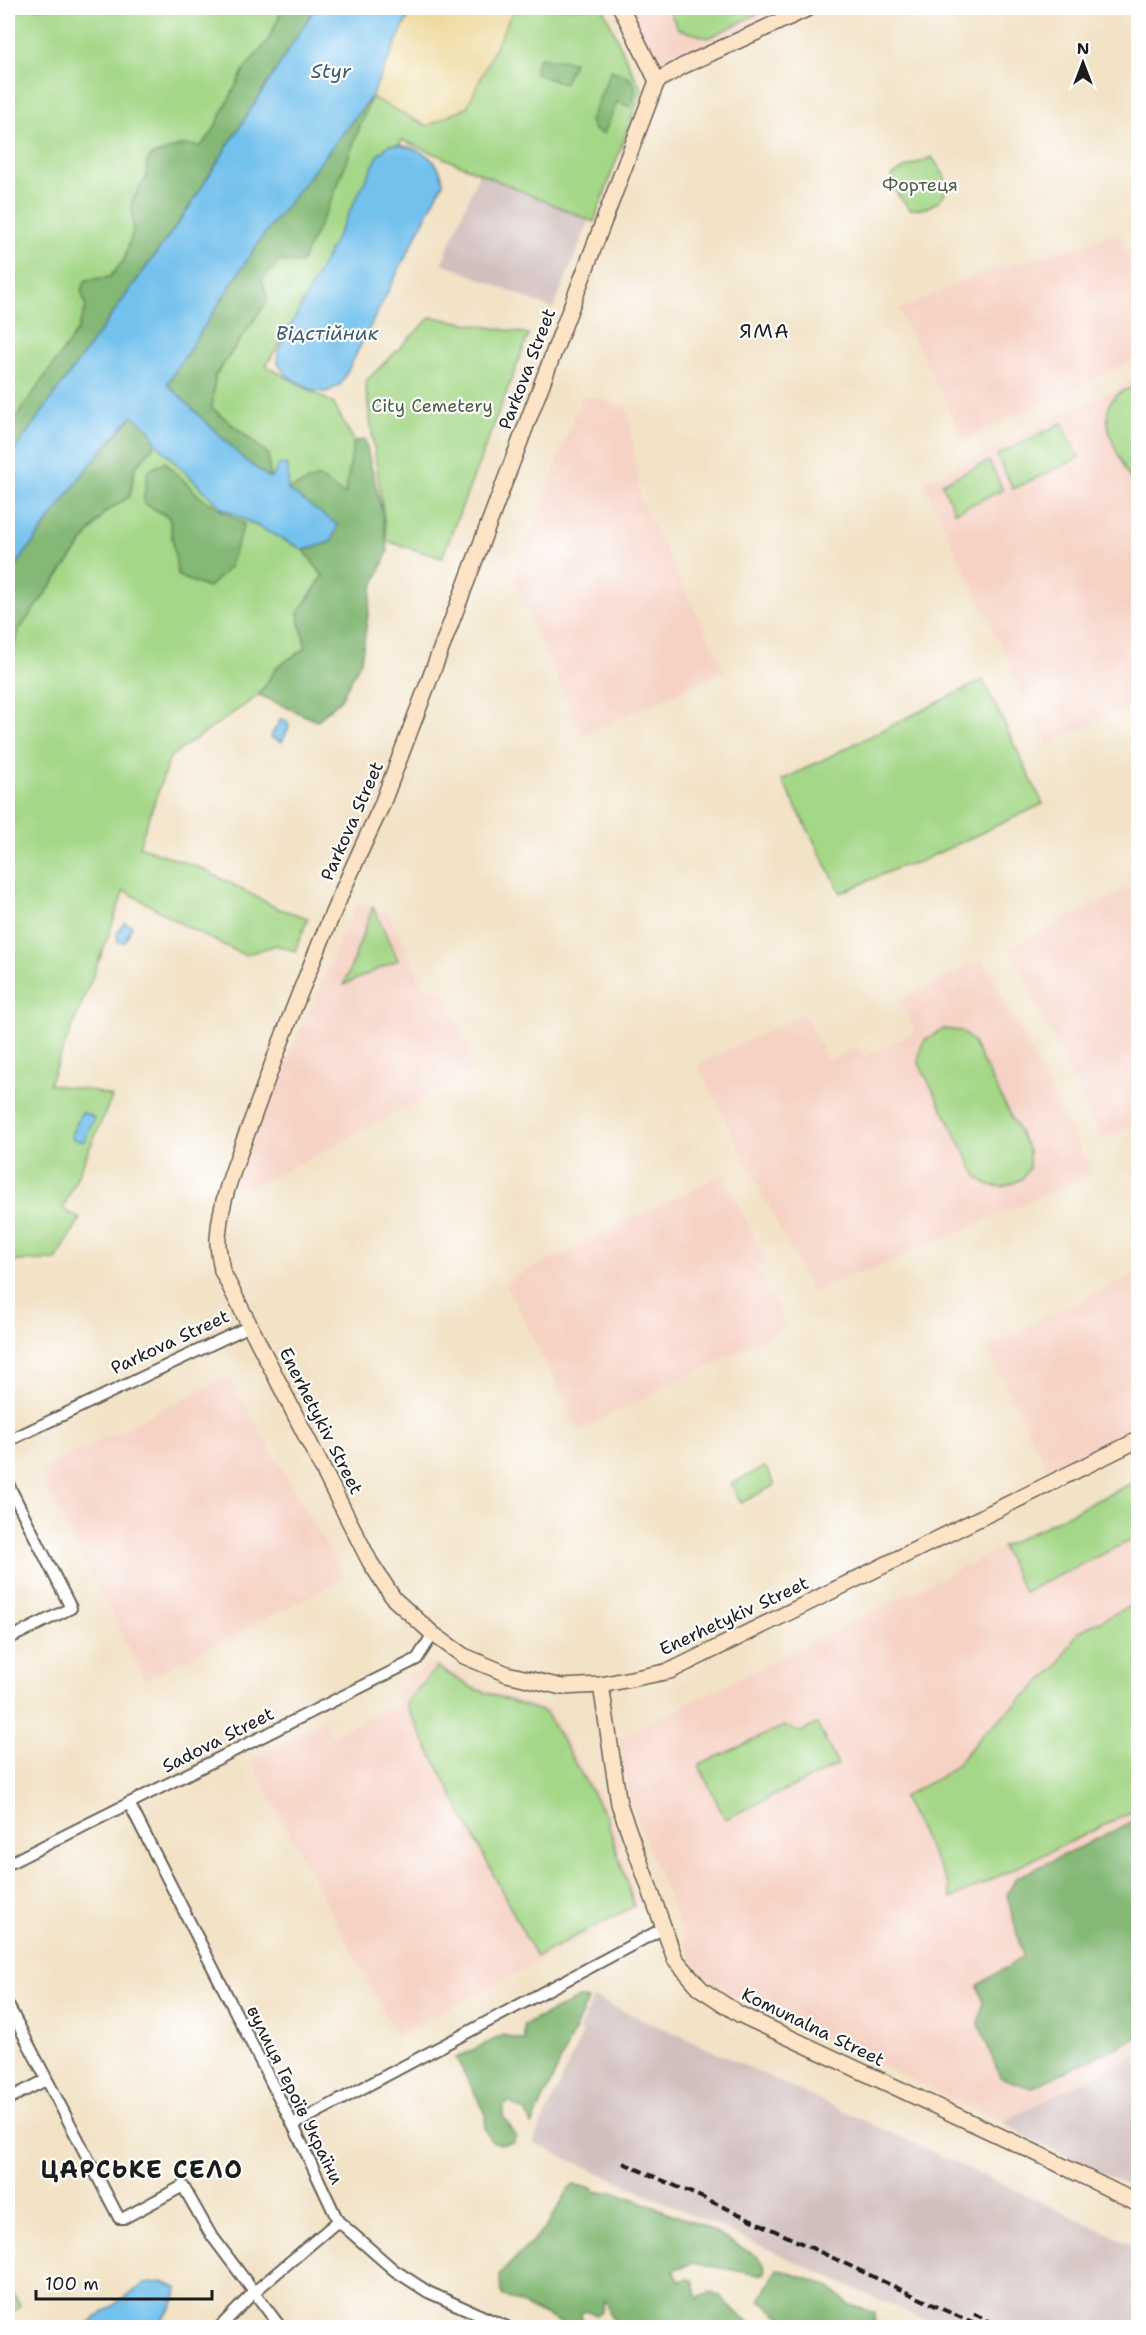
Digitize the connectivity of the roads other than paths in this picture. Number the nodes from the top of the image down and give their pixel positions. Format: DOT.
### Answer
graph roads {
  1 [pos="621,8"];
  2 [pos="809,8"];
  3 [pos="657,81"];
  4 [pos="250,1326"];
  5 [pos="1138,1440"];
  6 [pos="8,1441"];
  7 [pos="8,1484"];
  8 [pos="432,1634"];
  9 [pos="8,1639"];
  10 [pos="601,1685"];
  11 [pos="129,1803"];
  12 [pos="8,1864"];
  13 [pos="664,1928"];
  14 [pos="8,2005"];
  15 [pos="46,2080"];
  16 [pos="8,2100"];
  17 [pos="293,2125"];
  18 [pos="1138,2203"];
  19 [pos="338,2221"];
  20 [pos="254,2294"];
  21 [pos="219,2328"];
  22 [pos="281,2328"];
  23 [pos="509,2328"];
  1 -- 3 [label="street"];
  2 -- 3 [label="street"];
  3 -- 4 [label="street, Parkova Street"];
  4 -- 6 [label="street, Parkova Street"];
  4 -- 8 [label="street, Enerhetykiv Street"];
  5 -- 10 [label="street, Enerhetykiv Street"];
  7 -- 9 [label="street"];
  8 -- 10 [label="street, Enerhetykiv Street"];
  8 -- 11 [label="street, Sadova Street"];
  10 -- 13 [label="street, Komunalna Street"];
  11 -- 12 [label="street, Sadova Street"];
  11 -- 17 [label="street, вулиця Героїв України"];
  13 -- 17 [label="street"];
  13 -- 18 [label="street, Komunalna Street"];
  14 -- 15 [label="street"];
  15 -- 16 [label="street"];
  15 -- 20 [label="street"];
  17 -- 19 [label="street, вулиця Героїв України"];
  19 -- 20 [label="street"];
  19 -- 23 [label="street, вулиця Героїв України"];
  20 -- 21 [label="street"];
  20 -- 22 [label="street"];
}
